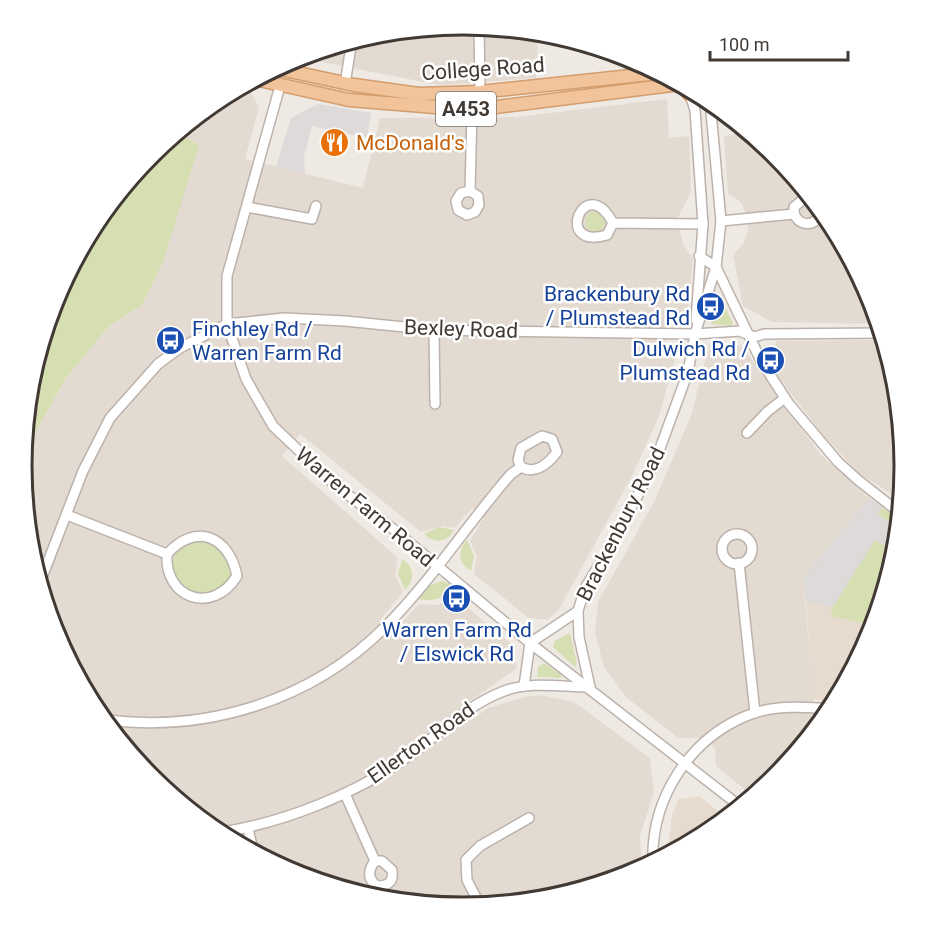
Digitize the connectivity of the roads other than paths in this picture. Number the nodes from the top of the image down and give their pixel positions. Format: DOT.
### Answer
graph roads {
  1 [pos="479,36"];
  2 [pos="350,50"];
  3 [pos="289,72"];
  4 [pos="281,75"];
  5 [pos="644,75"];
  6 [pos="266,82"];
  7 [pos="345,84"];
  8 [pos="280,86"];
  9 [pos="666,86"];
  10 [pos="480,93"];
  11 [pos="692,101"];
  12 [pos="472,110"];
  13 [pos="712,114"];
  14 [pos="470,191"];
  15 [pos="801,200"];
  16 [pos="316,206"];
  17 [pos="247,207"];
  18 [pos="794,214"];
  19 [pos="817,220"];
  20 [pos="721,221"];
  21 [pos="613,223"];
  22 [pos="703,224"];
  23 [pos="699,256"];
  24 [pos="716,267"];
  25 [pos="226,324"];
  26 [pos="434,330"];
  27 [pos="874,333"];
  28 [pos="695,334"];
  29 [pos="747,335"];
  30 [pos="785,398"];
  31 [pos="435,404"];
  32 [pos="747,433"];
  33 [pos="521,467"];
  34 [pos="893,507"];
  35 [pos="67,514"];
  36 [pos="167,554"];
  37 [pos="739,564"];
  38 [pos="437,566"];
  39 [pos="44,571"];
  40 [pos="578,611"];
  41 [pos="530,643"];
  42 [pos="524,686"];
  43 [pos="590,687"];
  44 [pos="820,708"];
  45 [pos="755,713"];
  46 [pos="114,720"];
  47 [pos="685,763"];
  48 [pos="345,794"];
  49 [pos="735,802"];
  50 [pos="529,818"];
  51 [pos="248,829"];
  52 [pos="232,831"];
  53 [pos="251,842"];
  54 [pos="653,855"];
  55 [pos="375,861"];
  56 [pos="476,898"];
  1 -- 10 [label="street"];
  2 -- 7 [label="street"];
  3 -- 7 [label="main road, College Road / A453"];
  4 -- 8 [label="main road"];
  5 -- 10 [label="main road, College Road / A453"];
  6 -- 8 [label="main road, College Road / A453"];
  7 -- 10 [label="main road, College Road / A453"];
  8 -- 12 [label="main road, College Road / A453"];
  8 -- 17 [label="street, Warren Farm Road"];
  9 -- 12 [label="main road, College Road / A453"];
  11 -- 22 [label="street, Brackenbury Road"];
  12 -- 14 [label="street"];
  13 -- 20 [label="street, Brackenbury Road"];
  15 -- 18 [label="street"];
  16 -- 17 [label="street"];
  17 -- 25 [label="street, Warren Farm Road"];
  18 -- 19 [label="street"];
  18 -- 20 [label="street"];
  20 -- 24 [label="street, Brackenbury Road"];
  21 -- 22 [label="street"];
  22 -- 23 [label="street, Brackenbury Road"];
  23 -- 24 [label="street"];
  23 -- 28 [label="street, Brackenbury Road"];
  24 -- 28 [label="street, Brackenbury Road"];
  24 -- 29 [label="street"];
  25 -- 26 [label="street, Bexley Road"];
  25 -- 35 [label="street"];
  25 -- 38 [label="street, Warren Farm Road"];
  26 -- 28 [label="street, Bexley Road"];
  26 -- 31 [label="street"];
  27 -- 29 [label="street, Bexley Road"];
  28 -- 29 [label="street, Bexley Road"];
  28 -- 40 [label="street, Brackenbury Road"];
  29 -- 30 [label="street"];
  30 -- 32 [label="street"];
  30 -- 34 [label="street"];
  33 -- 33 [label="street"];
  33 -- 38 [label="street"];
  35 -- 36 [label="street"];
  35 -- 39 [label="street"];
  36 -- 36 [label="street"];
  37 -- 45 [label="street"];
  38 -- 41 [label="street, Warren Farm Road"];
  38 -- 46 [label="street"];
  40 -- 41 [label="street, Brackenbury Road"];
  40 -- 43 [label="street, Brackenbury Road"];
  41 -- 42 [label="street"];
  41 -- 43 [label="street, Warren Farm Road"];
  42 -- 43 [label="street, Ellerton Road"];
  42 -- 48 [label="street, Ellerton Road"];
  43 -- 47 [label="street, Warren Farm Road"];
  44 -- 45 [label="street"];
  45 -- 47 [label="street"];
  47 -- 49 [label="street, Warren Farm Road"];
  47 -- 54 [label="street"];
  48 -- 51 [label="street, Ellerton Road"];
  48 -- 55 [label="street"];
  50 -- 56 [label="street"];
  51 -- 52 [label="street, Ellerton Road"];
  51 -- 53 [label="street"];
}
